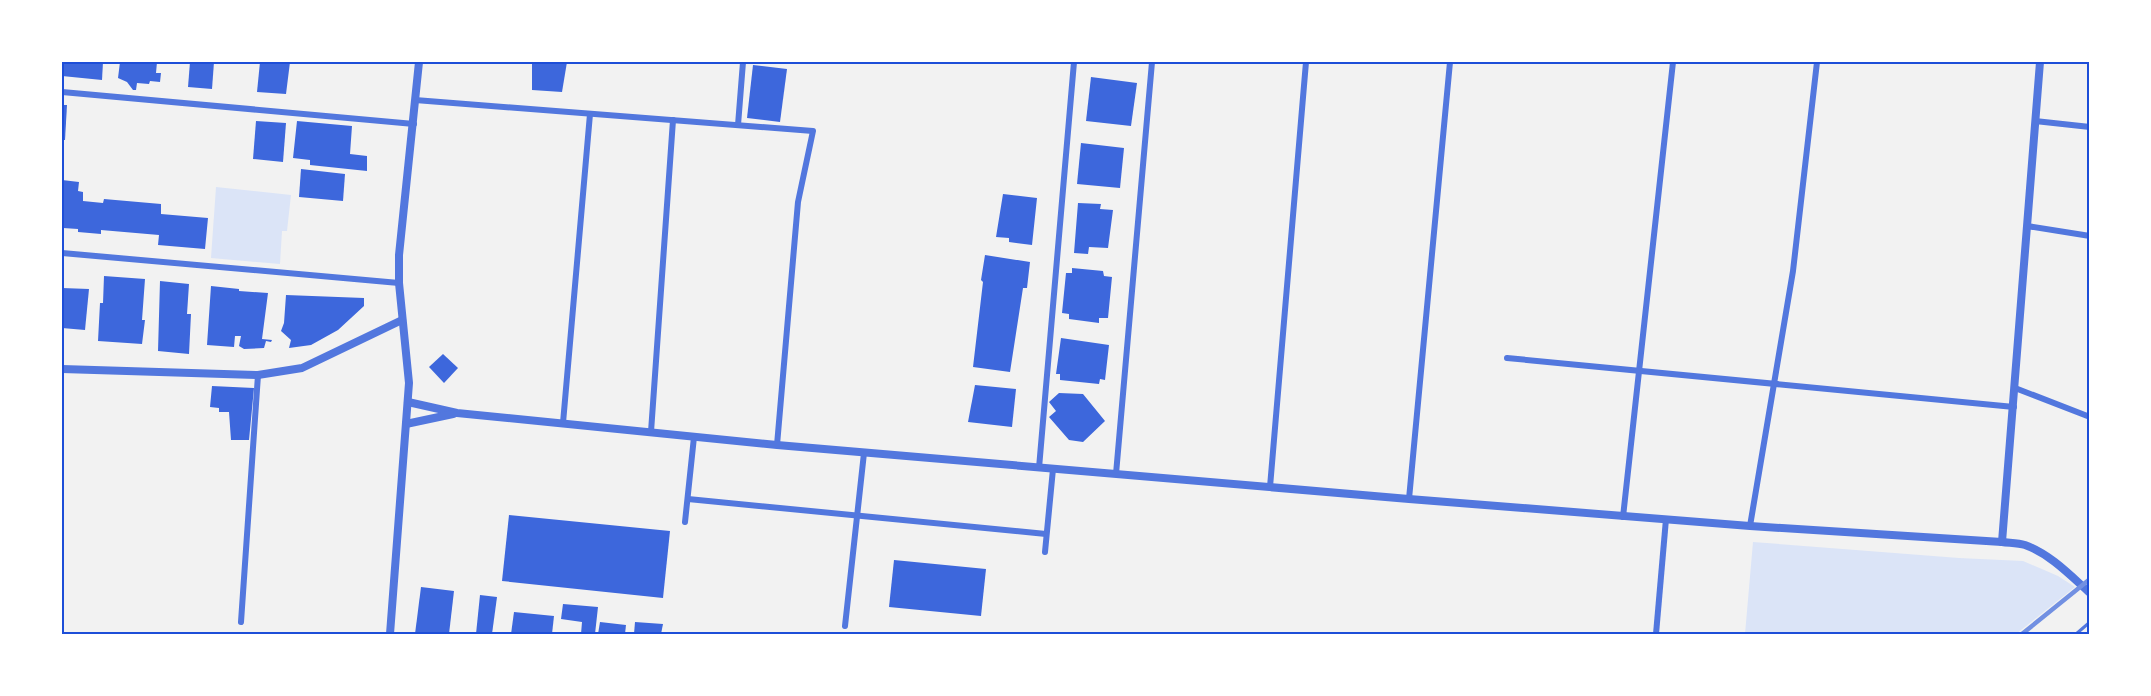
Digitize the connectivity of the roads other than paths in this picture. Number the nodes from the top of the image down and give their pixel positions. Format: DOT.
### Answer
graph roads {
  1 [pos="419,62"];
  2 [pos="743,62"];
  3 [pos="1074,62"];
  4 [pos="1152,62"];
  5 [pos="1306,62"];
  6 [pos="1450,62"];
  7 [pos="1673,62"];
  8 [pos="1816,62"];
  9 [pos="2040,62"];
  10 [pos="62,92"];
  11 [pos="415,100"];
  12 [pos="590,114"];
  13 [pos="673,120"];
  14 [pos="2036,121"];
  15 [pos="414,124"];
  16 [pos="738,125"];
  17 [pos="2090,127"];
  18 [pos="2027,226"];
  19 [pos="2090,236"];
  20 [pos="62,253"];
  21 [pos="399,284"];
  22 [pos="402,320"];
  23 [pos="1507,358"];
  24 [pos="62,369"];
  25 [pos="1640,371"];
  26 [pos="258,375"];
  27 [pos="1774,384"];
  28 [pos="2015,388"];
  29 [pos="408,402"];
  30 [pos="2014,406"];
  31 [pos="457,413"];
  32 [pos="2090,417"];
  33 [pos="564,423"];
  34 [pos="406,424"];
  35 [pos="651,432"];
  36 [pos="694,437"];
  37 [pos="777,446"];
  38 [pos="864,453"];
  39 [pos="1040,468"];
  40 [pos="1053,469"];
  41 [pos="1116,474"];
  42 [pos="1270,487"];
  43 [pos="688,499"];
  44 [pos="1409,499"];
  45 [pos="858,516"];
  46 [pos="1623,517"];
  47 [pos="1666,519"];
  48 [pos="685,522"];
  49 [pos="1750,526"];
  50 [pos="1046,534"];
  51 [pos="2002,542"];
  52 [pos="1045,552"];
  53 [pos="2090,593"];
  54 [pos="241,622"];
  55 [pos="2090,622"];
  56 [pos="845,626"];
  57 [pos="390,634"];
  58 [pos="1656,634"];
  59 [pos="2076,634"];
  1 -- 11 [label="street"];
  2 -- 16 [label="street"];
  3 -- 39 [label="street"];
  4 -- 41 [label="street"];
  5 -- 42 [label="street"];
  6 -- 44 [label="street"];
  7 -- 25 [label="street"];
  8 -- 27 [label="street"];
  9 -- 14 [label="street"];
  10 -- 15 [label="street"];
  11 -- 12 [label="street"];
  11 -- 15 [label="street"];
  12 -- 13 [label="street"];
  12 -- 33 [label="street"];
  13 -- 16 [label="street"];
  13 -- 35 [label="street"];
  14 -- 17 [label="street"];
  14 -- 18 [label="street"];
  15 -- 21 [label="street"];
  16 -- 37 [label="street"];
  18 -- 19 [label="street"];
  18 -- 28 [label="street"];
  20 -- 21 [label="street"];
  21 -- 22 [label="street"];
  22 -- 26 [label="street"];
  22 -- 29 [label="street"];
  23 -- 25 [label="street"];
  24 -- 26 [label="street"];
  25 -- 27 [label="street"];
  25 -- 46 [label="street"];
  26 -- 54 [label="street"];
  27 -- 30 [label="street"];
  27 -- 49 [label="street"];
  28 -- 30 [label="street"];
  28 -- 32 [label="street"];
  29 -- 31 [label="street"];
  29 -- 34 [label="street"];
  30 -- 51 [label="street"];
  31 -- 33 [label="street"];
  31 -- 34 [label="street"];
  33 -- 35 [label="street"];
  34 -- 57 [label="street"];
  35 -- 36 [label="street"];
  36 -- 37 [label="street"];
  36 -- 43 [label="street"];
  37 -- 38 [label="street"];
  38 -- 39 [label="street"];
  38 -- 45 [label="street"];
  39 -- 40 [label="street"];
  40 -- 41 [label="street"];
  40 -- 50 [label="street"];
  41 -- 42 [label="street"];
  42 -- 44 [label="street"];
  43 -- 45 [label="street"];
  43 -- 48 [label="street"];
  44 -- 46 [label="street"];
  45 -- 50 [label="street"];
  45 -- 56 [label="street"];
  46 -- 47 [label="street"];
  47 -- 49 [label="street"];
  47 -- 58 [label="street"];
  49 -- 51 [label="street"];
  50 -- 52 [label="street"];
  51 -- 53 [label="street"];
  55 -- 59 [label="lane"];
}
